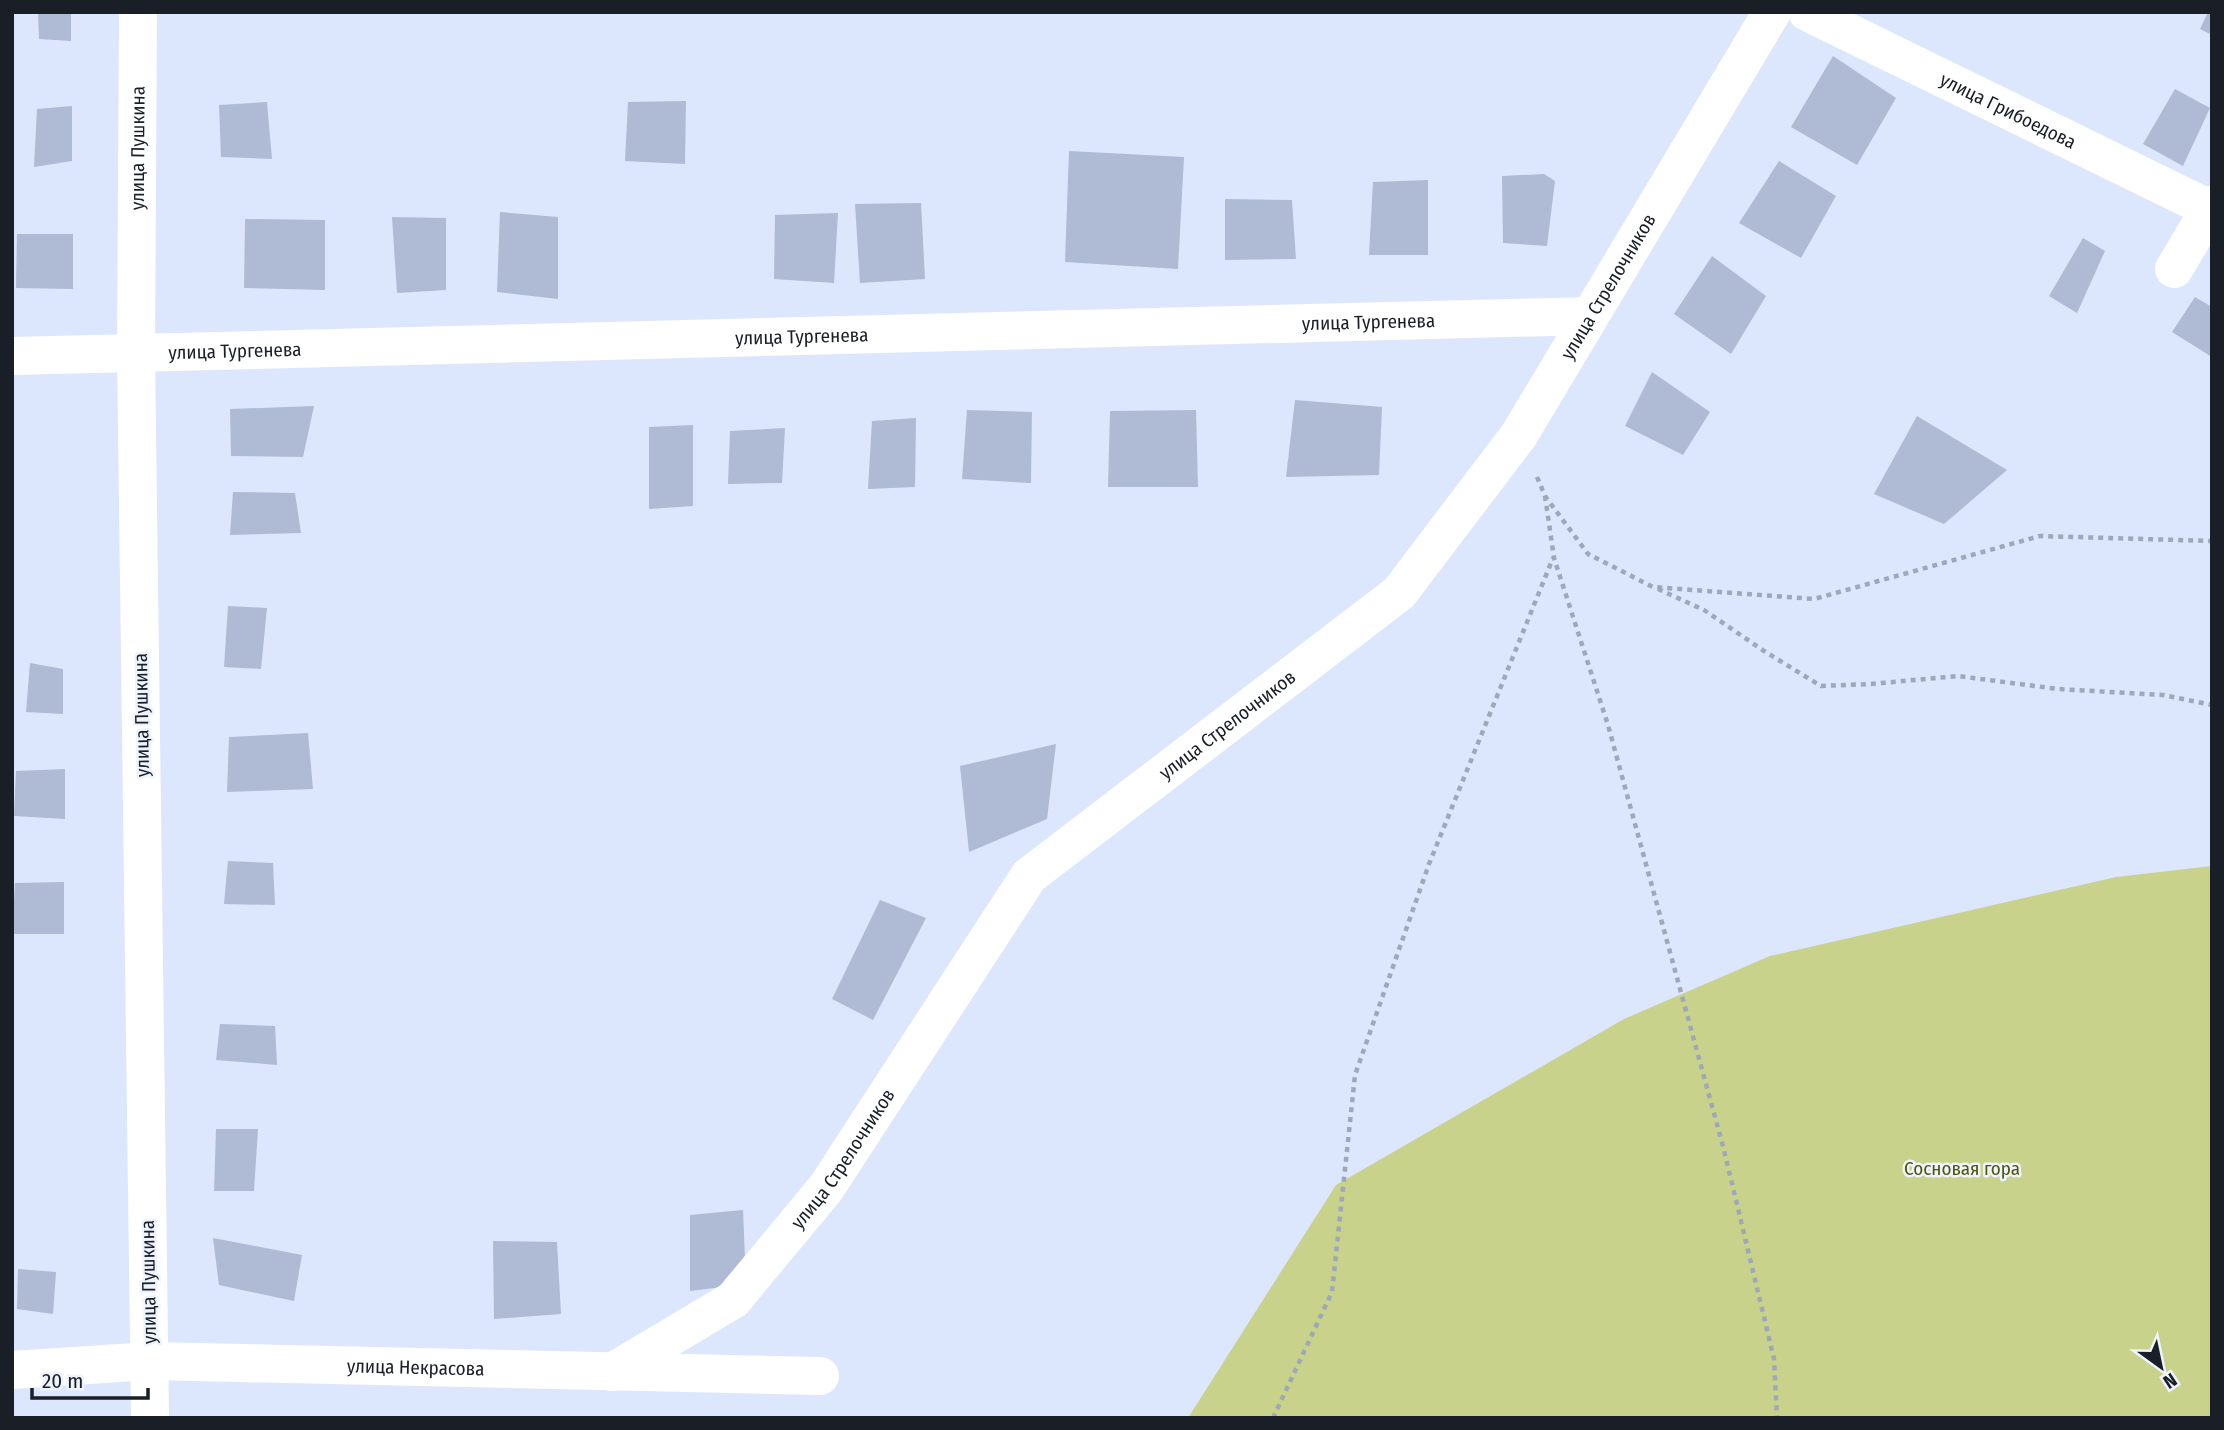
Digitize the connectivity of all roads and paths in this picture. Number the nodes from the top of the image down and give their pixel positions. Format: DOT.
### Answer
graph roads {
  1 [pos="138,12"];
  2 [pos="1772,12"];
  3 [pos="1807,12"];
  4 [pos="2211,207"];
  5 [pos="2174,269"];
  6 [pos="1589,316"];
  7 [pos="136,353"];
  8 [pos="12,356"];
  9 [pos="1519,435"];
  10 [pos="1545,496"];
  11 [pos="2212,541"];
  12 [pos="1554,558"];
  13 [pos="1653,587"];
  14 [pos="2212,705"];
  15 [pos="149,1361"];
  16 [pos="12,1370"];
  17 [pos="612,1372"];
  18 [pos="820,1376"];
  19 [pos="150,1418"];
  20 [pos="1273,1418"];
  21 [pos="1777,1418"];
  1 -- 7 [label="street, улица Пушкина"];
  2 -- 6 [label="street, улица Стрелочников"];
  3 -- 4 [label="street, улица Грибоедова"];
  4 -- 5 [label="street"];
  6 -- 7 [label="street, улица Тургенева"];
  6 -- 9 [label="street, улица Стрелочников"];
  7 -- 8 [label="street, улица Тургенева"];
  7 -- 15 [label="street, улица Пушкина"];
  9 -- 10 [label="path"];
  9 -- 17 [label="street, улица Стрелочников"];
  10 -- 12 [label="path"];
  10 -- 13 [label="path"];
  11 -- 13 [label="path"];
  12 -- 20 [label="path"];
  12 -- 21 [label="path"];
  13 -- 14 [label="path"];
  15 -- 16 [label="street, улица Некрасова"];
  15 -- 17 [label="street, улица Некрасова"];
  15 -- 19 [label="street, улица Пушкина"];
  17 -- 18 [label="street, улица Некрасова"];
}
